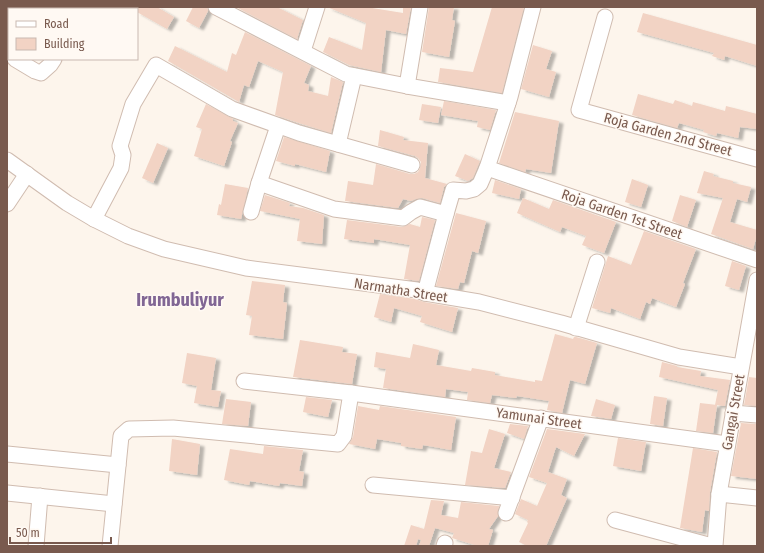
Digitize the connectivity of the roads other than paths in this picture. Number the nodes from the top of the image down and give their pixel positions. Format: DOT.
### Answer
graph roads {
  1 [pos="216,7"];
  2 [pos="317,7"];
  3 [pos="420,7"];
  4 [pos="533,7"];
  5 [pos="606,17"];
  6 [pos="303,51"];
  7 [pos="17,60"];
  8 [pos="53,60"];
  9 [pos="354,76"];
  10 [pos="407,86"];
  11 [pos="508,103"];
  12 [pos="278,126"];
  13 [pos="338,144"];
  14 [pos="757,159"];
  15 [pos="7,160"];
  16 [pos="412,165"];
  17 [pos="487,168"];
  18 [pos="27,174"];
  19 [pos="260,183"];
  20 [pos="7,204"];
  21 [pos="251,212"];
  22 [pos="446,214"];
  23 [pos="94,219"];
  24 [pos="757,260"];
  25 [pos="597,262"];
  26 [pos="757,280"];
  27 [pos="425,293"];
  28 [pos="576,328"];
  29 [pos="752,331"];
  30 [pos="741,367"];
  31 [pos="244,381"];
  32 [pos="351,393"];
  33 [pos="733,413"];
  34 [pos="757,415"];
  35 [pos="541,418"];
  36 [pos="727,444"];
  37 [pos="7,454"];
  38 [pos="118,465"];
  39 [pos="373,485"];
  40 [pos="7,493"];
  41 [pos="719,494"];
  42 [pos="40,496"];
  43 [pos="512,498"];
  44 [pos="757,498"];
  45 [pos="114,504"];
  46 [pos="506,513"];
  47 [pos="614,520"];
  48 [pos="36,546"];
  49 [pos="110,546"];
  50 [pos="714,546"];
  1 -- 6 [label="street"];
  2 -- 6 [label="street"];
  3 -- 10 [label="street"];
  4 -- 11 [label="street"];
  5 -- 14 [label="street, Roja Garden 2nd Street"];
  6 -- 9 [label="street"];
  7 -- 8 [label="street"];
  9 -- 10 [label="street"];
  9 -- 13 [label="street"];
  10 -- 11 [label="street"];
  11 -- 17 [label="street"];
  12 -- 13 [label="street"];
  12 -- 19 [label="street"];
  12 -- 23 [label="street"];
  13 -- 16 [label="street"];
  15 -- 18 [label="street, Narmatha Street"];
  17 -- 22 [label="street"];
  17 -- 24 [label="street, Roja Garden 1st Street"];
  18 -- 20 [label="street"];
  18 -- 23 [label="street, Narmatha Street"];
  19 -- 21 [label="street"];
  19 -- 22 [label="street"];
  22 -- 27 [label="street"];
  23 -- 27 [label="street, Narmatha Street"];
  25 -- 28 [label="street"];
  26 -- 29 [label="street, Gangai Street"];
  27 -- 28 [label="street, Narmatha Street"];
  28 -- 30 [label="street, Narmatha Street"];
  29 -- 30 [label="street, Gangai Street"];
  30 -- 33 [label="street, Gangai Street"];
  31 -- 32 [label="street, Yamunai Street"];
  32 -- 35 [label="street, Yamunai Street"];
  32 -- 38 [label="street"];
  33 -- 34 [label="street"];
  33 -- 36 [label="street, Gangai Street"];
  35 -- 36 [label="street, Yamunai Street"];
  35 -- 43 [label="street"];
  36 -- 41 [label="street, Gangai Street"];
  37 -- 38 [label="street"];
  38 -- 45 [label="street"];
  39 -- 43 [label="street"];
  40 -- 42 [label="street"];
  41 -- 44 [label="street"];
  41 -- 50 [label="street, Gangai Street"];
  42 -- 45 [label="street"];
  42 -- 48 [label="street"];
  43 -- 46 [label="street"];
  45 -- 49 [label="street"];
  47 -- 50 [label="street"];
}
